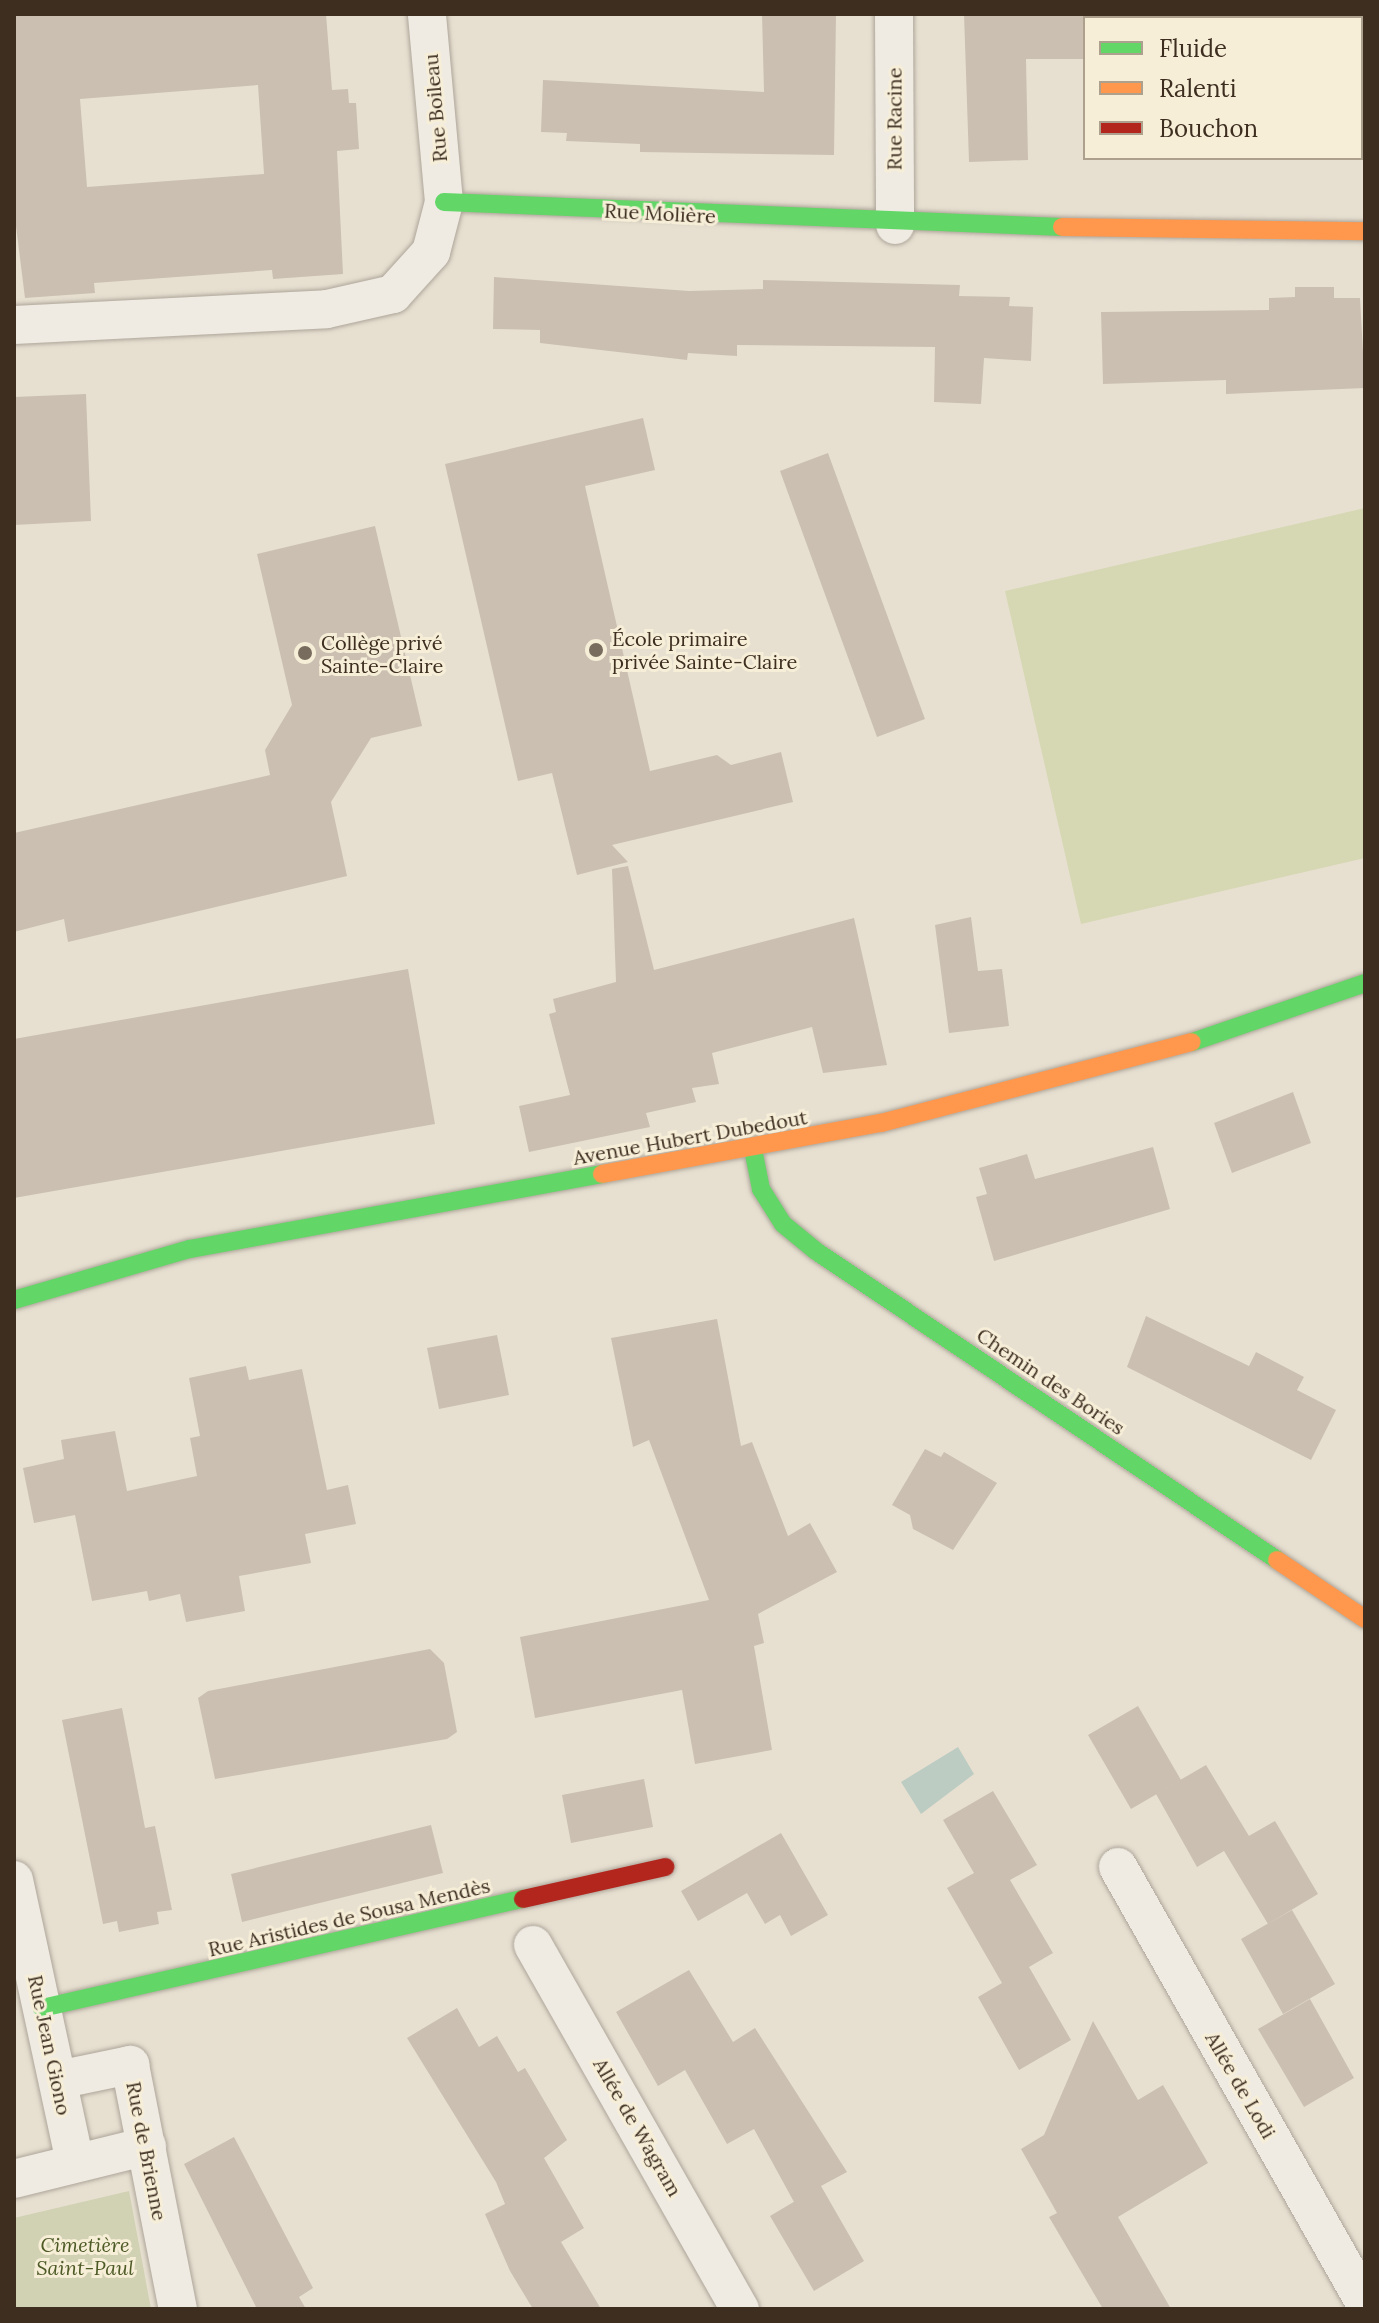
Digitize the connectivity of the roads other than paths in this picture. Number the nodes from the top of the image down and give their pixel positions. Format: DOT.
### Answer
graph roads {
  1 [pos="427,14"];
  2 [pos="894,14"];
  3 [pos="444,202"];
  4 [pos="895,225"];
  5 [pos="1365,231"];
  6 [pos="14,325"];
  7 [pos="1365,983"];
  8 [pos="753,1149"];
  9 [pos="14,1300"];
  10 [pos="1365,1619"];
  11 [pos="665,1867"];
  12 [pos="1118,1867"];
  13 [pos="14,1880"];
  14 [pos="533,1945"];
  15 [pos="42,2008"];
  16 [pos="58,2080"];
  17 [pos="147,2146"];
  18 [pos="75,2163"];
  19 [pos="14,2179"];
  20 [pos="1365,2303"];
  21 [pos="178,2309"];
  22 [pos="740,2309"];
  1 -- 3 [label="street, Rue Boileau"];
  2 -- 4 [label="street, Rue Racine"];
  3 -- 4 [label="street, Rue Molière"];
  3 -- 6 [label="street"];
  4 -- 5 [label="street, Rue Molière"];
  7 -- 8 [label="street, Avenue Hubert Dubedout"];
  8 -- 9 [label="street, Avenue Hubert Dubedout"];
  8 -- 10 [label="street, Chemin des Bories"];
  11 -- 15 [label="street, Rue Aristides de Sousa Mendès"];
  12 -- 20 [label="street, Allée de Lodi"];
  13 -- 15 [label="street, Rue Jean Giono"];
  14 -- 22 [label="street, Allée de Wagram"];
  15 -- 16 [label="street, Rue Jean Giono"];
  16 -- 17 [label="street, Rue de Brienne"];
  16 -- 18 [label="street, Rue Jean Giono"];
  17 -- 18 [label="street"];
  17 -- 21 [label="street, Rue de Brienne"];
  18 -- 19 [label="street"];
}
